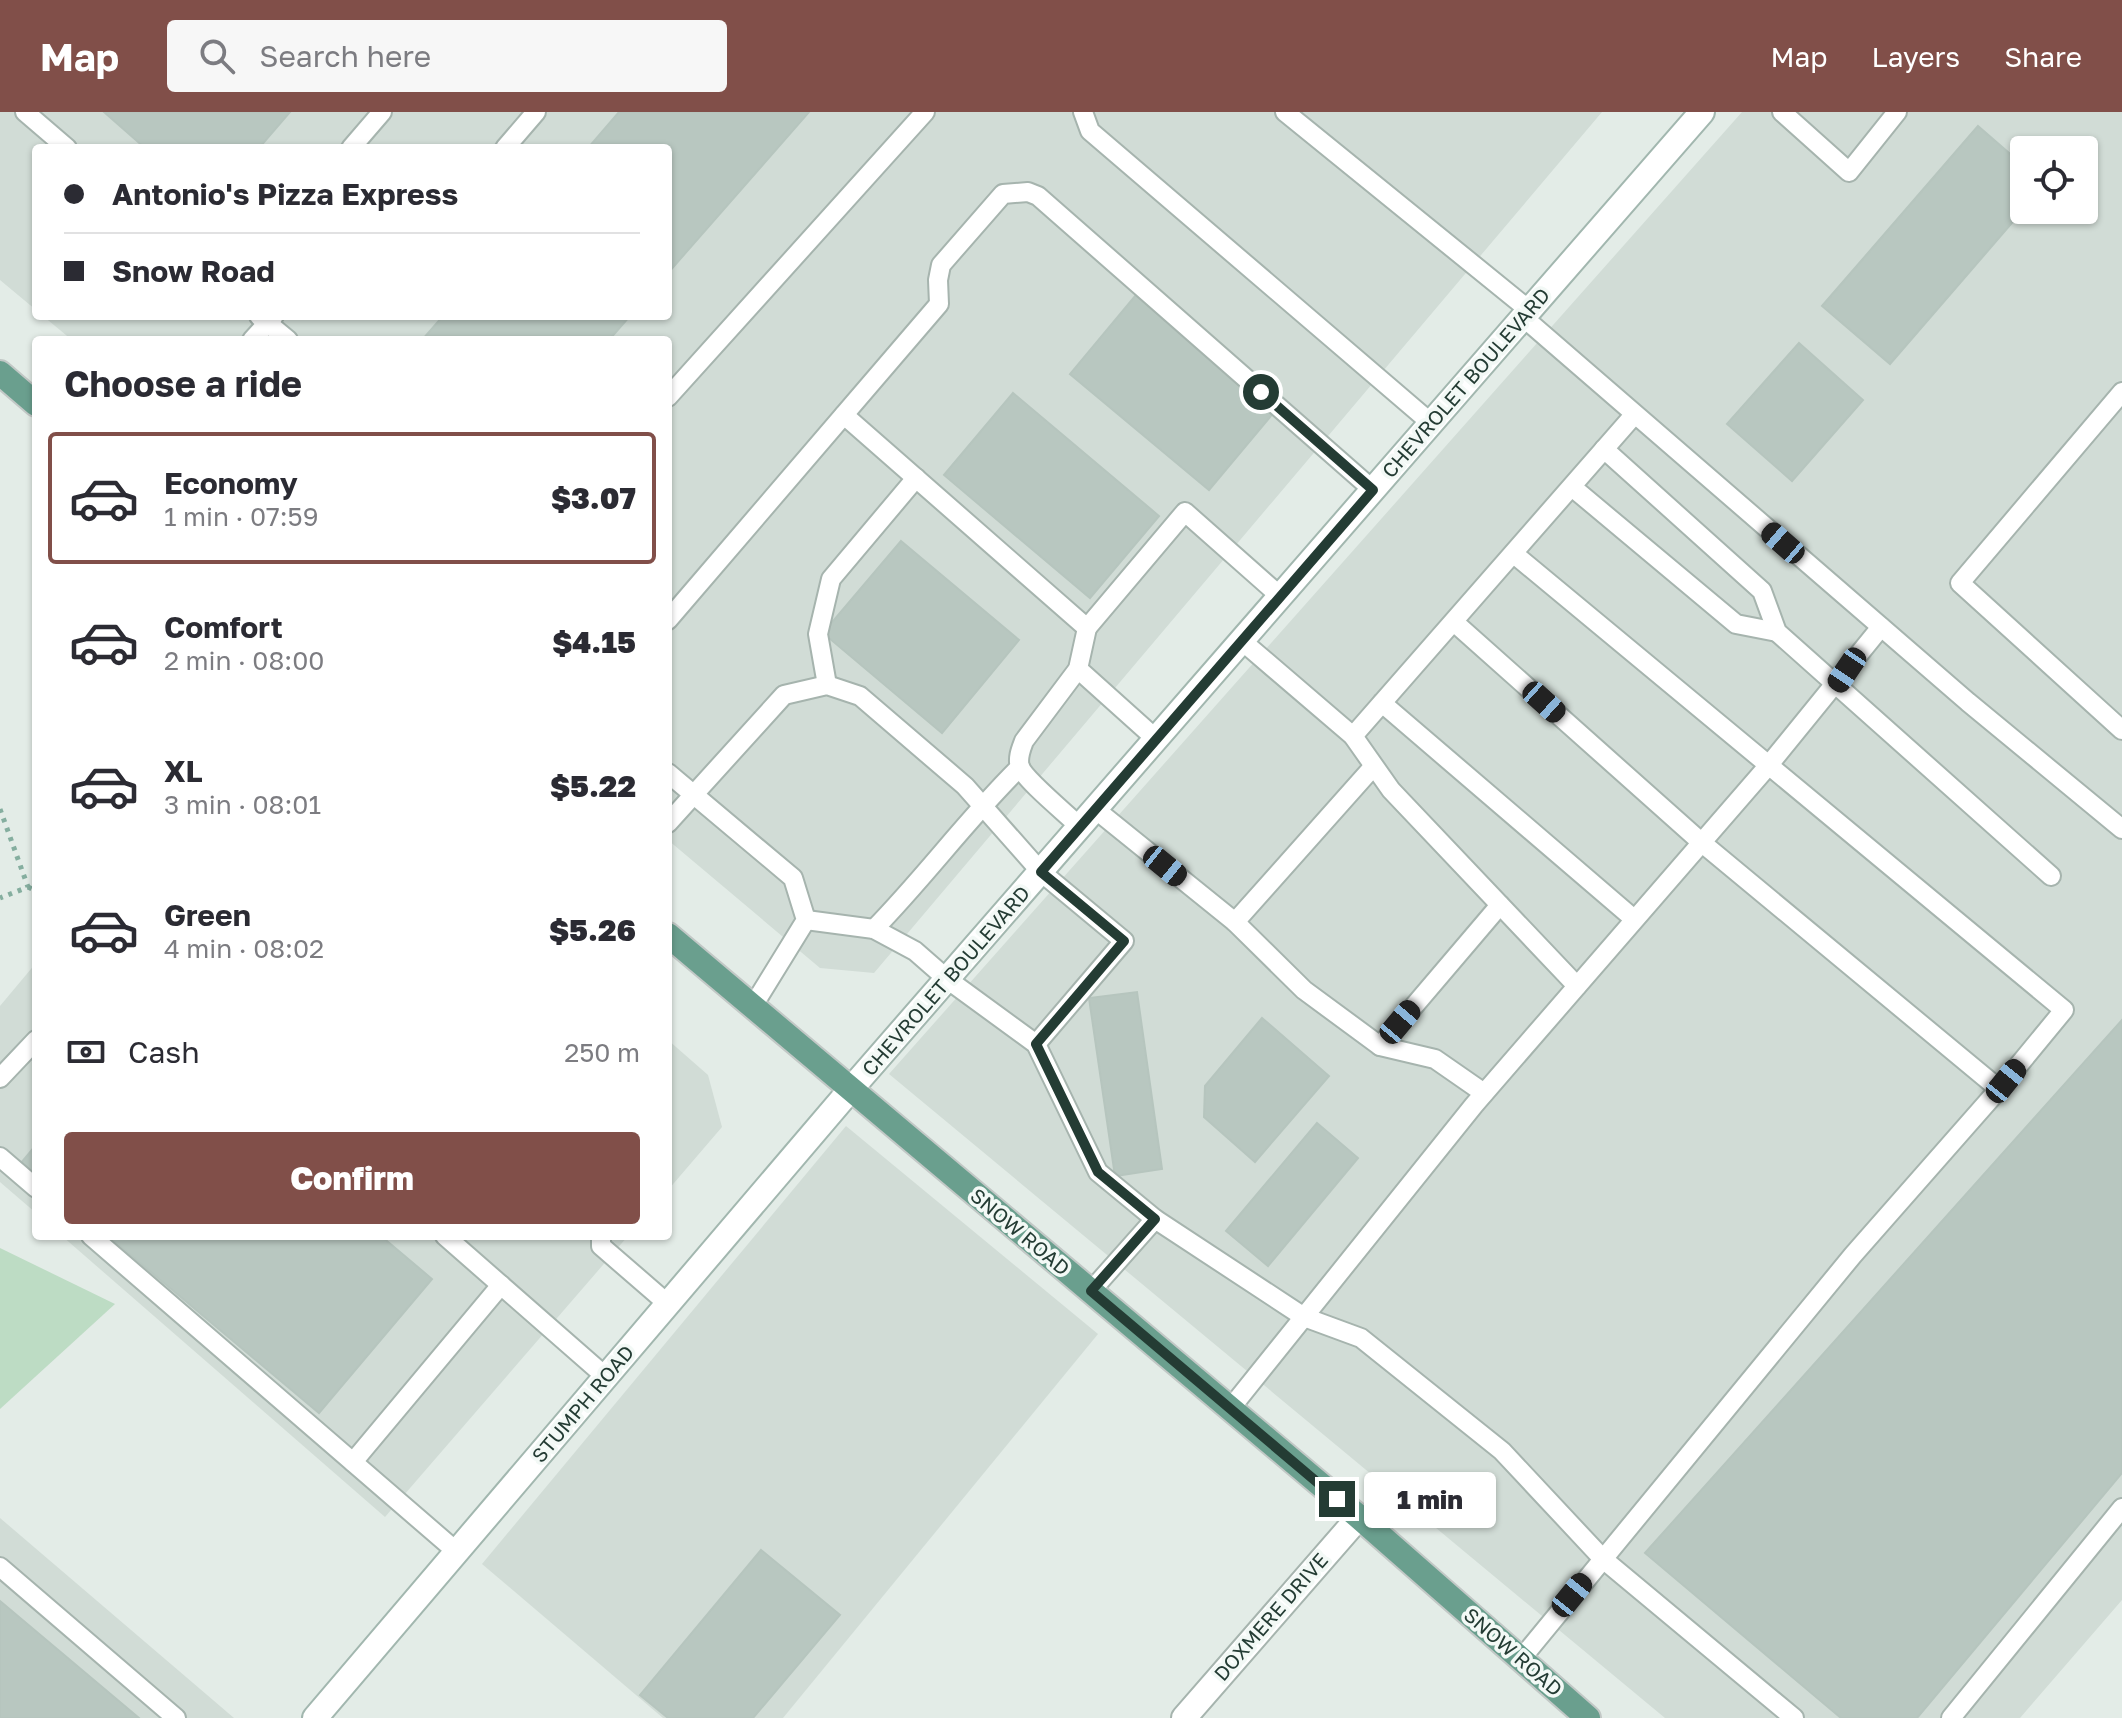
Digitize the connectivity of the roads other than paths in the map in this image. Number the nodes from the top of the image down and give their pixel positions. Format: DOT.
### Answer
graph roads {
  1 [pos="25,112"];
  2 [pos="382,112"];
  3 [pos="536,112"];
  4 [pos="925,112"];
  5 [pos="1083,112"];
  6 [pos="1285,112"];
  7 [pos="1702,112"];
  8 [pos="1782,112"];
  9 [pos="1897,112"];
  10 [pos="62,144"];
  11 [pos="354,144"];
  12 [pos="508,144"];
  13 [pos="1526,314"];
  14 [pos="269,320"];
  15 [pos="284,336"];
  16 [pos="0,373"];
  17 [pos="2122,392"];
  18 [pos="672,393"];
  19 [pos="32,401"];
  20 [pos="844,415"];
  21 [pos="1634,415"];
  22 [pos="1431,423"];
  23 [pos="1604,449"];
  24 [pos="916,478"];
  25 [pos="1572,487"];
  26 [pos="1373,490"];
  27 [pos="1514,554"];
  28 [pos="1280,596"];
  29 [pos="672,615"];
  30 [pos="1454,622"];
  31 [pos="1881,627"];
  32 [pos="1087,628"];
  33 [pos="1777,632"];
  34 [pos="1242,641"];
  35 [pos="1078,669"];
  36 [pos="827,685"];
  37 [pos="1837,685"];
  38 [pos="1382,703"];
  39 [pos="2122,730"];
  40 [pos="1353,736"];
  41 [pos="1156,739"];
  42 [pos="1768,766"];
  43 [pos="1020,767"];
  44 [pos="1373,767"];
  45 [pos="672,777"];
  46 [pos="693,795"];
  47 [pos="983,803"];
  48 [pos="1088,818"];
  49 [pos="672,819"];
  50 [pos="2122,829"];
  51 [pos="1701,842"];
  52 [pos="1041,872"];
  53 [pos="2051,876"];
  54 [pos="1500,905"];
  55 [pos="1634,919"];
  56 [pos="806,920"];
  57 [pos="1235,922"];
  58 [pos="874,929"];
  59 [pos="672,938"];
  60 [pos="947,979"];
  61 [pos="1577,986"];
  62 [pos="753,1006"];
  63 [pos="32,1044"];
  64 [pos="1036,1044"];
  65 [pos="1380,1046"];
  66 [pos="0,1078"];
  67 [pos="851,1089"];
  68 [pos="1999,1089"];
  69 [pos="1484,1093"];
  70 [pos="0,1157"];
  71 [pos="32,1185"];
  72 [pos="1155,1219"];
  73 [pos="96,1240"];
  74 [pos="450,1240"];
  75 [pos="601,1240"];
  76 [pos="501,1285"];
  77 [pos="1091,1291"];
  78 [pos="668,1304"];
  79 [pos="1304,1317"];
  80 [pos="606,1377"];
  81 [pos="1230,1409"];
  82 [pos="353,1462"];
  83 [pos="2122,1508"];
  84 [pos="1359,1517"];
  85 [pos="457,1552"];
  86 [pos="1603,1559"];
  87 [pos="0,1567"];
  88 [pos="1521,1659"];
  89 [pos="176,1718"];
  90 [pos="315,1718"];
  91 [pos="1184,1718"];
  92 [pos="1588,1718"];
  93 [pos="1794,1718"];
  94 [pos="1951,1718"];
  1 -- 10 [label="lane"];
  2 -- 11 [label="lane"];
  3 -- 12 [label="lane"];
  4 -- 18 [label="lane"];
  5 -- 22 [label="lane"];
  6 -- 13 [label="lane"];
  7 -- 13 [label="main road, CHEVROLET BOULEVARD"];
  8 -- 9 [label="lane"];
  13 -- 21 [label="lane"];
  13 -- 22 [label="main road, CHEVROLET BOULEVARD"];
  14 -- 15 [label="lane"];
  16 -- 19 [label="main road"];
  17 -- 39 [label="lane"];
  20 -- 24 [label="lane"];
  20 -- 26 [label="lane"];
  20 -- 29 [label="lane"];
  21 -- 23 [label="lane"];
  21 -- 31 [label="lane"];
  22 -- 26 [label="main road, CHEVROLET BOULEVARD"];
  23 -- 25 [label="lane"];
  23 -- 33 [label="lane"];
  24 -- 32 [label="lane"];
  24 -- 36 [label="lane"];
  25 -- 27 [label="lane"];
  25 -- 33 [label="lane"];
  26 -- 28 [label="main road, CHEVROLET BOULEVARD"];
  27 -- 30 [label="lane"];
  27 -- 42 [label="lane"];
  28 -- 32 [label="lane"];
  28 -- 34 [label="main road, CHEVROLET BOULEVARD"];
  30 -- 38 [label="lane"];
  30 -- 51 [label="lane"];
  31 -- 37 [label="lane"];
  31 -- 50 [label="lane"];
  32 -- 35 [label="lane"];
  33 -- 37 [label="lane"];
  34 -- 40 [label="lane"];
  34 -- 41 [label="main road, CHEVROLET BOULEVARD"];
  35 -- 41 [label="lane"];
  35 -- 43 [label="lane"];
  36 -- 46 [label="lane"];
  36 -- 47 [label="lane"];
  37 -- 42 [label="lane"];
  37 -- 53 [label="lane"];
  38 -- 40 [label="lane"];
  38 -- 55 [label="lane"];
  40 -- 44 [label="lane"];
  41 -- 48 [label="main road, CHEVROLET BOULEVARD"];
  42 -- 51 [label="lane"];
  42 -- 68 [label="lane"];
  43 -- 47 [label="lane"];
  43 -- 48 [label="lane"];
  44 -- 54 [label="lane"];
  44 -- 57 [label="lane"];
  45 -- 46 [label="lane"];
  46 -- 49 [label="lane"];
  46 -- 56 [label="lane"];
  47 -- 52 [label="lane"];
  47 -- 58 [label="lane"];
  48 -- 52 [label="main road, CHEVROLET BOULEVARD"];
  48 -- 57 [label="lane"];
  51 -- 55 [label="lane"];
  51 -- 68 [label="lane"];
  52 -- 60 [label="main road, CHEVROLET BOULEVARD"];
  52 -- 64 [label="lane"];
  54 -- 61 [label="lane"];
  54 -- 65 [label="lane"];
  55 -- 61 [label="lane"];
  56 -- 58 [label="lane"];
  56 -- 62 [label="lane"];
  57 -- 65 [label="lane"];
  58 -- 60 [label="lane"];
  59 -- 62 [label="main road, SNOW ROAD"];
  60 -- 64 [label="lane"];
  60 -- 67 [label="main road, CHEVROLET BOULEVARD"];
  61 -- 69 [label="lane"];
  62 -- 67 [label="main road, SNOW ROAD"];
  63 -- 66 [label="lane"];
  64 -- 72 [label="lane"];
  65 -- 69 [label="lane"];
  67 -- 77 [label="main road, SNOW ROAD"];
  67 -- 78 [label="main road, STUMPH ROAD"];
  68 -- 86 [label="lane"];
  69 -- 79 [label="lane"];
  70 -- 71 [label="lane"];
  72 -- 77 [label="lane"];
  72 -- 79 [label="lane"];
  73 -- 82 [label="lane"];
  74 -- 76 [label="lane"];
  75 -- 78 [label="lane"];
  76 -- 80 [label="lane"];
  76 -- 82 [label="lane"];
  77 -- 81 [label="main road, SNOW ROAD"];
  78 -- 80 [label="main road, STUMPH ROAD"];
  79 -- 81 [label="lane"];
  79 -- 86 [label="lane"];
  80 -- 85 [label="main road, STUMPH ROAD"];
  81 -- 84 [label="main road, SNOW ROAD"];
  82 -- 85 [label="lane"];
  83 -- 94 [label="lane"];
  84 -- 88 [label="main road, SNOW ROAD"];
  84 -- 91 [label="main road, DOXMERE DRIVE"];
  85 -- 90 [label="main road, STUMPH ROAD"];
  86 -- 88 [label="lane"];
  86 -- 93 [label="lane"];
  87 -- 89 [label="lane"];
  88 -- 92 [label="main road, SNOW ROAD"];
}
